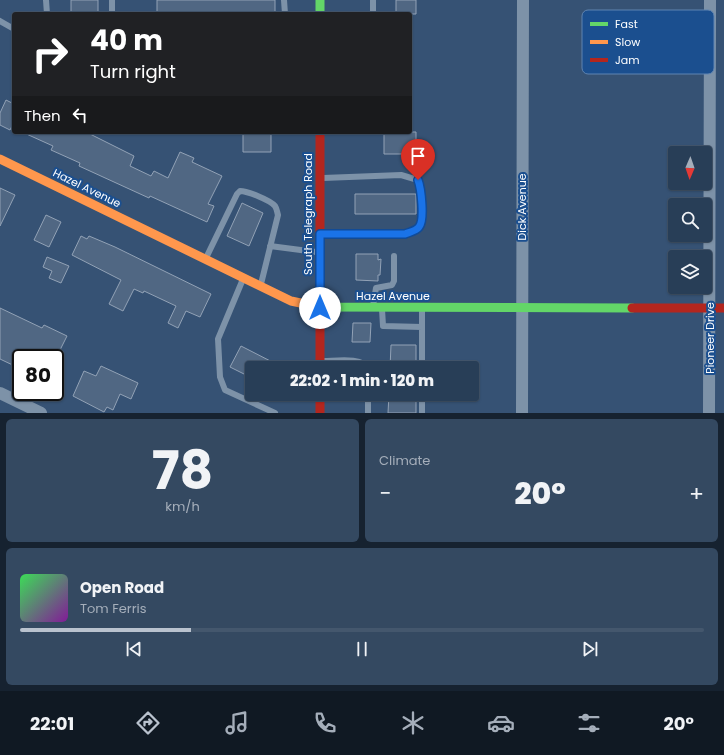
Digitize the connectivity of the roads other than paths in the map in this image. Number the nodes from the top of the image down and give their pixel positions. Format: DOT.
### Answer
graph roads {
  1 [pos="46,0"];
  2 [pos="112,0"];
  3 [pos="284,0"];
  4 [pos="320,0"];
  5 [pos="373,0"];
  6 [pos="523,0"];
  7 [pos="47,12"];
  8 [pos="112,12"];
  9 [pos="285,12"];
  10 [pos="320,12"];
  11 [pos="373,12"];
  12 [pos="0,21"];
  13 [pos="12,28"];
  14 [pos="710,74"];
  15 [pos="320,134"];
  16 [pos="0,159"];
  17 [pos="320,178"];
  18 [pos="320,234"];
  19 [pos="270,246"];
  20 [pos="320,252"];
  21 [pos="394,256"];
  22 [pos="205,259"];
  23 [pos="243,278"];
  24 [pos="260,286"];
  25 [pos="320,308"];
  26 [pos="377,308"];
  27 [pos="422,308"];
  28 [pos="522,308"];
  29 [pos="710,308"];
  30 [pos="724,308"];
  31 [pos="422,328"];
  32 [pos="320,361"];
  33 [pos="422,361"];
  34 [pos="0,393"];
  35 [pos="320,401"];
  36 [pos="368,401"];
  37 [pos="422,401"];
  38 [pos="41,413"];
  39 [pos="275,413"];
  40 [pos="320,413"];
  41 [pos="368,413"];
  42 [pos="422,413"];
  43 [pos="522,413"];
  44 [pos="710,413"];
  1 -- 7 [label="lane"];
  2 -- 8 [label="lane"];
  3 -- 9 [label="lane"];
  4 -- 10 [label="main road"];
  5 -- 11 [label="lane"];
  6 -- 28 [label="street, Dick Avenue"];
  12 -- 13 [label="lane"];
  14 -- 29 [label="street, Pioneer Drive"];
  15 -- 17 [label="main road, South Telegraph Road"];
  16 -- 22 [label="main road, Hazel Avenue"];
  17 -- 18 [label="main road, South Telegraph Road"];
  17 -- 18 [label="lane"];
  18 -- 20 [label="main road, South Telegraph Road"];
  19 -- 20 [label="lane"];
  19 -- 22 [label="lane"];
  19 -- 24 [label="lane"];
  20 -- 25 [label="main road, South Telegraph Road"];
  21 -- 26 [label="lane"];
  22 -- 23 [label="main road, Hazel Avenue"];
  23 -- 24 [label="main road, Hazel Avenue"];
  23 -- 39 [label="lane"];
  24 -- 25 [label="main road, Hazel Avenue"];
  25 -- 26 [label="main road, Hazel Avenue"];
  25 -- 32 [label="main road, South Telegraph Road"];
  26 -- 27 [label="main road, Hazel Avenue"];
  26 -- 31 [label="lane"];
  27 -- 28 [label="main road, Hazel Avenue"];
  27 -- 31 [label="lane"];
  28 -- 29 [label="main road, Hazel Avenue"];
  28 -- 43 [label="street, Dick Avenue"];
  29 -- 30 [label="main road, Hazel Avenue"];
  29 -- 44 [label="street, Pioneer Drive"];
  31 -- 33 [label="lane"];
  34 -- 38 [label="street"];
  35 -- 40 [label="main road"];
  36 -- 41 [label="lane"];
  37 -- 42 [label="lane"];
}
